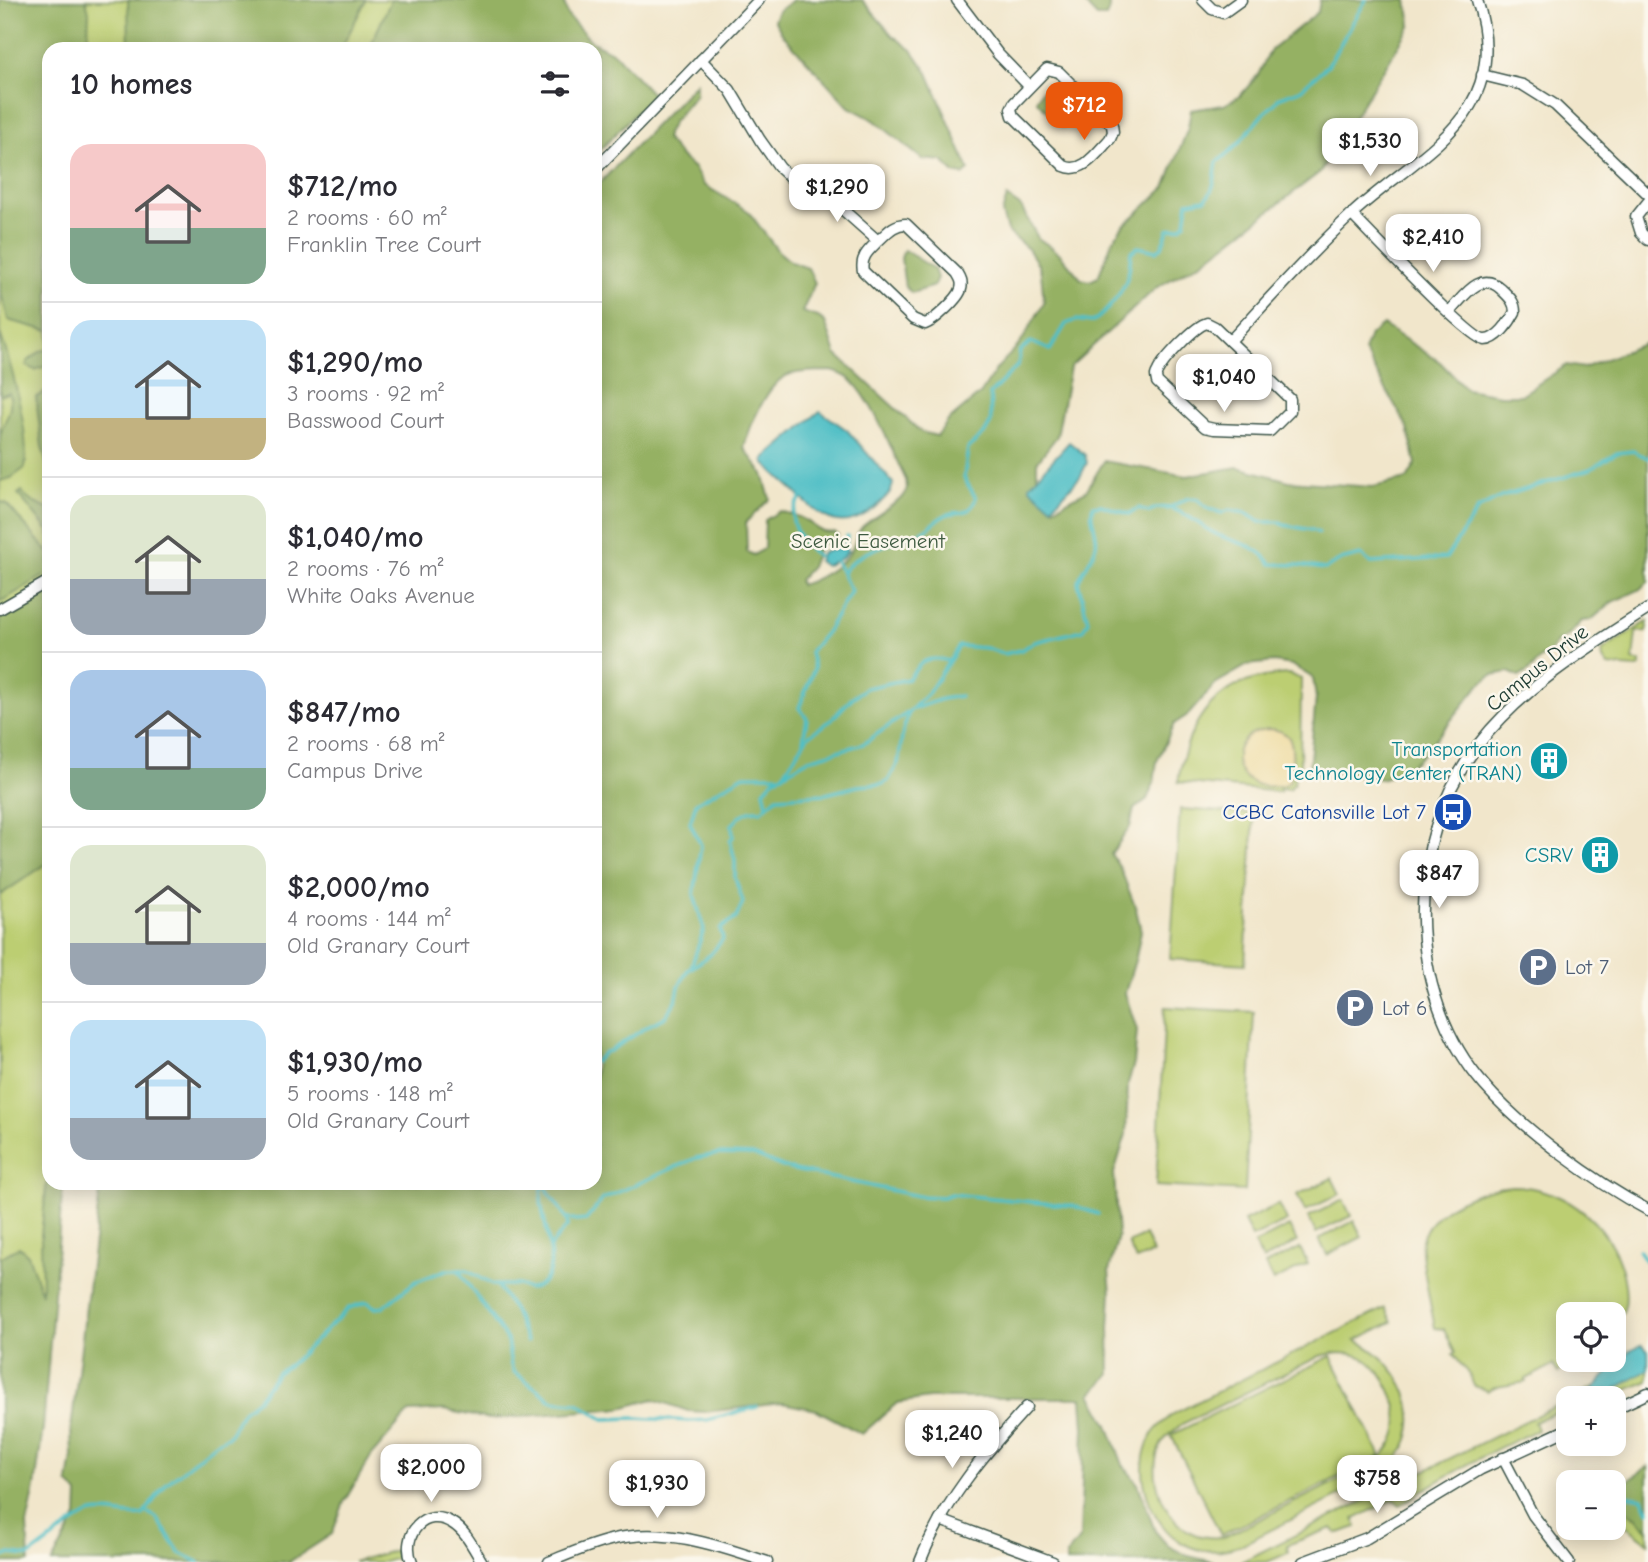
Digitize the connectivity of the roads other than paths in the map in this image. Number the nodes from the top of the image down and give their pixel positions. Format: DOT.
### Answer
graph roads {
  1 [pos="759,0"];
  2 [pos="957,0"];
  3 [pos="1203,0"];
  4 [pos="1241,0"];
  5 [pos="1478,0"];
  6 [pos="701,60"];
  7 [pos="1482,75"];
  8 [pos="1029,86"];
  9 [pos="602,163"];
  10 [pos="1648,194"];
  11 [pos="1648,202"];
  12 [pos="1352,215"];
  13 [pos="1648,240"];
  14 [pos="878,241"];
  15 [pos="1449,312"];
  16 [pos="1230,341"];
  17 [pos="42,585"];
  18 [pos="0,609"];
  19 [pos="1648,610"];
  20 [pos="1648,1210"];
  21 [pos="1648,1393"];
  22 [pos="1626,1403"];
  23 [pos="1027,1407"];
  24 [pos="1556,1434"];
  25 [pos="1503,1458"];
  26 [pos="940,1520"];
  27 [pos="412,1562"];
  28 [pos="482,1562"];
  29 [pos="549,1562"];
  30 [pos="767,1562"];
  31 [pos="920,1562"];
  32 [pos="1052,1562"];
  33 [pos="1303,1562"];
  34 [pos="1568,1562"];
  1 -- 6 [label="street"];
  2 -- 8 [label="street"];
  3 -- 4 [label="street"];
  5 -- 7 [label="street"];
  6 -- 9 [label="street"];
  6 -- 14 [label="street"];
  7 -- 10 [label="street"];
  7 -- 12 [label="street"];
  8 -- 8 [label="street"];
  11 -- 13 [label="street"];
  12 -- 15 [label="street"];
  12 -- 16 [label="street"];
  14 -- 14 [label="street"];
  15 -- 15 [label="street"];
  16 -- 16 [label="street"];
  17 -- 18 [label="street"];
  19 -- 20 [label="street, Campus Drive"];
  21 -- 22 [label="street"];
  23 -- 26 [label="street"];
  24 -- 25 [label="street"];
  25 -- 33 [label="street"];
  25 -- 34 [label="street"];
  26 -- 31 [label="street"];
  26 -- 32 [label="street"];
  27 -- 28 [label="street"];
  29 -- 30 [label="street"];
}
